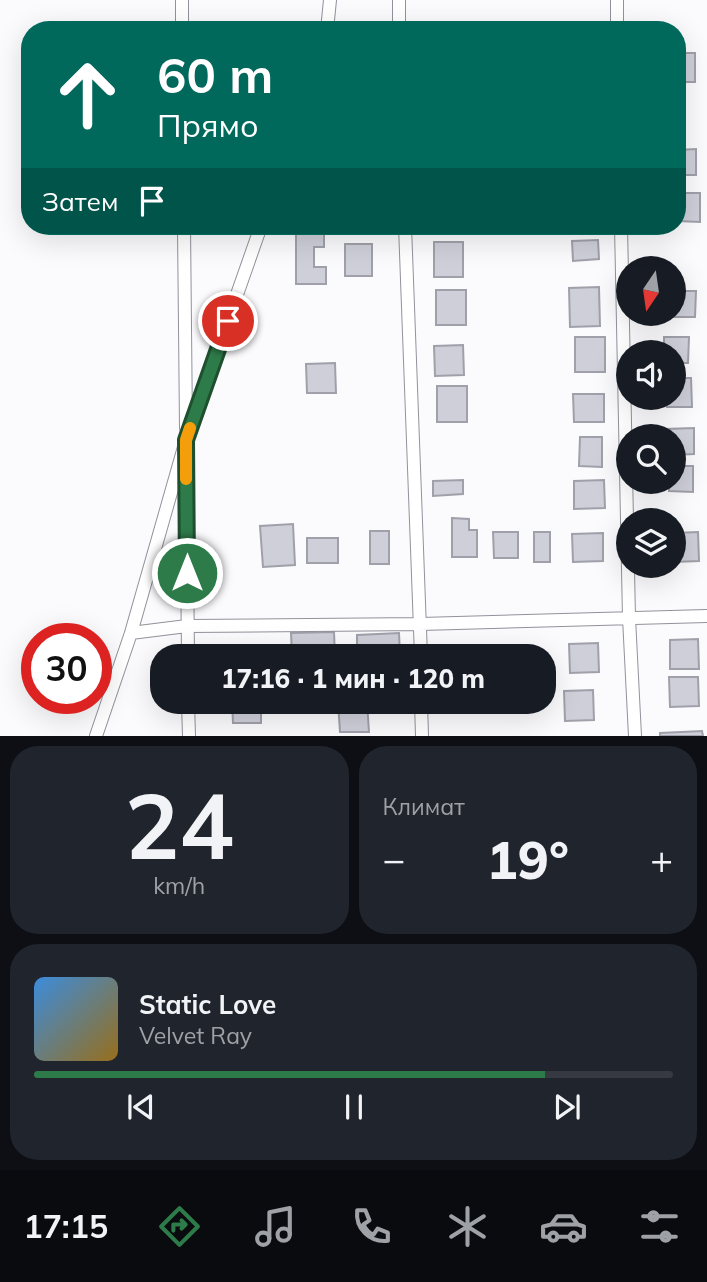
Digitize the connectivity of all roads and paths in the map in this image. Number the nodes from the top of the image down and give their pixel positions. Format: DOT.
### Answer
graph roads {
  1 [pos="182,0"];
  2 [pos="330,0"];
  3 [pos="399,0"];
  4 [pos="617,0"];
  5 [pos="182,21"];
  6 [pos="328,21"];
  7 [pos="399,21"];
  8 [pos="617,21"];
  9 [pos="184,235"];
  10 [pos="258,235"];
  11 [pos="405,235"];
  12 [pos="621,235"];
  13 [pos="186,440"];
  14 [pos="707,616"];
  15 [pos="629,618"];
  16 [pos="421,624"];
  17 [pos="187,626"];
  18 [pos="131,633"];
  19 [pos="188,644"];
  20 [pos="421,644"];
  21 [pos="188,714"];
  22 [pos="421,714"];
  23 [pos="96,736"];
  24 [pos="189,736"];
  25 [pos="422,736"];
  26 [pos="635,736"];
  1 -- 5 [label="street"];
  2 -- 6 [label="street"];
  3 -- 7 [label="street"];
  4 -- 8 [label="street"];
  9 -- 13 [label="street"];
  10 -- 13 [label="street"];
  11 -- 16 [label="street"];
  12 -- 15 [label="street"];
  13 -- 17 [label="street"];
  13 -- 18 [label="street"];
  14 -- 15 [label="street"];
  15 -- 16 [label="street"];
  15 -- 26 [label="street"];
  16 -- 17 [label="street"];
  16 -- 20 [label="street"];
  17 -- 18 [label="street"];
  17 -- 19 [label="street"];
  18 -- 23 [label="street"];
  21 -- 24 [label="street"];
  22 -- 25 [label="street"];
}
